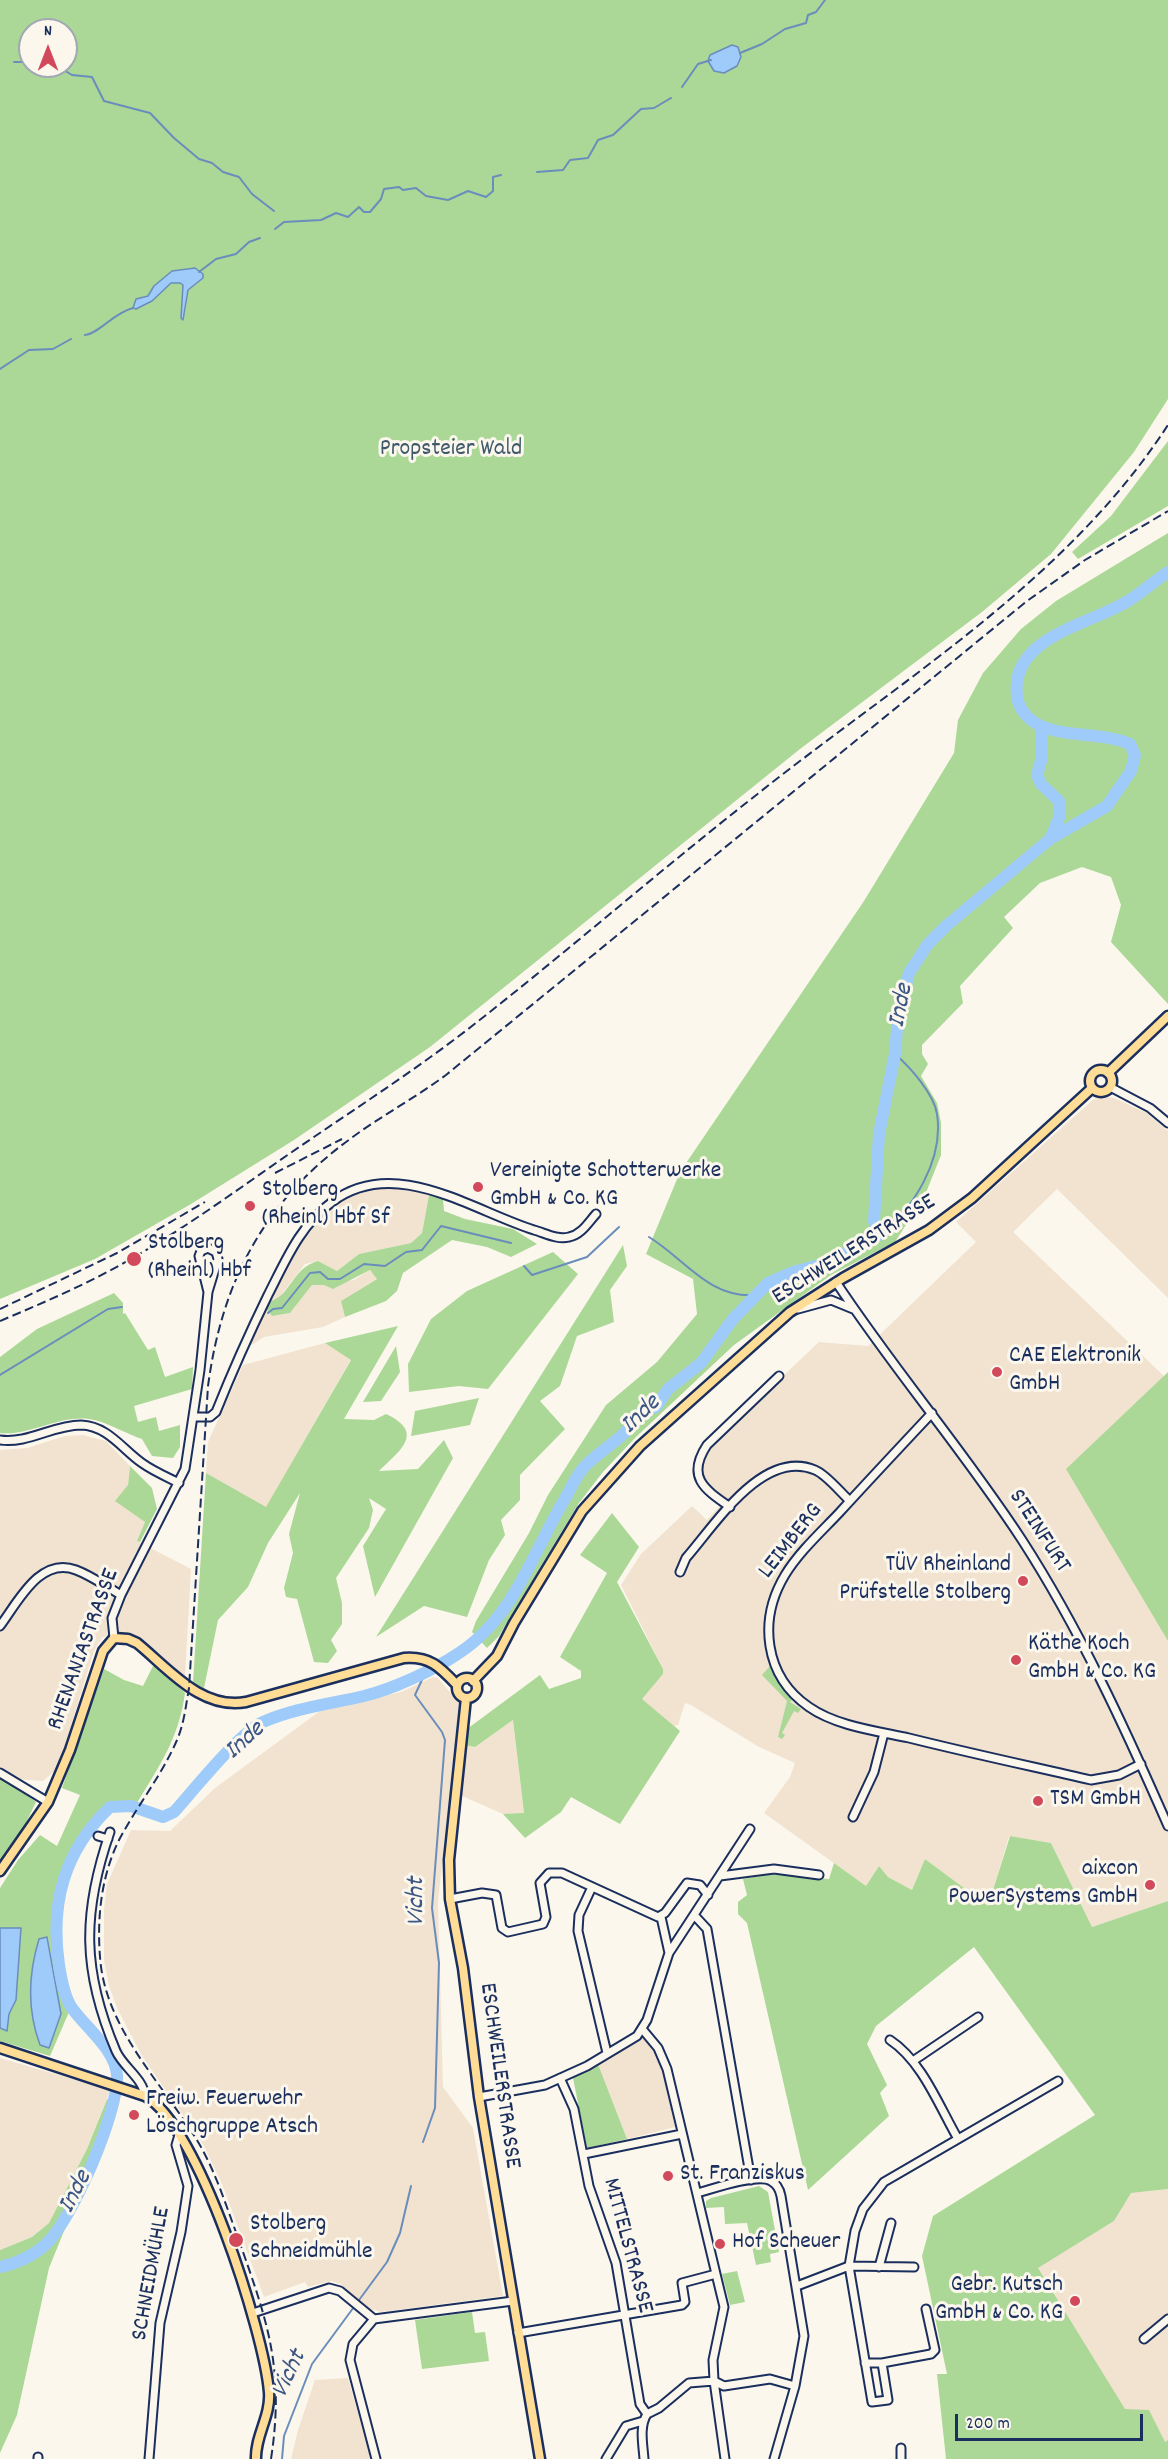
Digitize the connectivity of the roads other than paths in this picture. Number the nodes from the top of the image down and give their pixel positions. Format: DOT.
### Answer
graph roads {
  1 [pos="1168,1016"];
  2 [pos="1108,1073"];
  3 [pos="1110,1087"];
  4 [pos="1092,1088"];
  5 [pos="1168,1123"];
  6 [pos="596,1214"];
  7 [pos="836,1282"];
  8 [pos="208,1292"];
  9 [pos="855,1310"];
  10 [pos="790,1312"];
  11 [pos="779,1376"];
  12 [pos="932,1413"];
  13 [pos="194,1417"];
  14 [pos="0,1440"];
  15 [pos="179,1484"];
  16 [pos="850,1501"];
  17 [pos="730,1508"];
  18 [pos="680,1572"];
  19 [pos="121,1595"];
  20 [pos="0,1626"];
  21 [pos="114,1638"];
  22 [pos="473,1681"];
  23 [pos="458,1685"];
  24 [pos="466,1698"];
  25 [pos="884,1733"];
  26 [pos="1141,1764"];
  27 [pos="0,1773"];
  28 [pos="48,1802"];
  29 [pos="853,1817"];
  30 [pos="1168,1826"];
  31 [pos="750,1829"];
  32 [pos="98,1836"];
  33 [pos="0,1871"];
  34 [pos="819,1875"];
  35 [pos="720,1876"];
  36 [pos="592,1887"];
  37 [pos="708,1895"];
  38 [pos="450,1899"];
  39 [pos="694,1915"];
  40 [pos="661,1917"];
  41 [pos="669,1953"];
  42 [pos="978,2017"];
  43 [pos="643,2030"];
  44 [pos="890,2040"];
  45 [pos="0,2048"];
  46 [pos="607,2053"];
  47 [pos="913,2061"];
  48 [pos="560,2078"];
  49 [pos="1058,2081"];
  50 [pos="146,2096"];
  51 [pos="479,2097"];
  52 [pos="682,2134"];
  53 [pos="179,2135"];
  54 [pos="958,2139"];
  55 [pos="584,2154"];
  56 [pos="751,2180"];
  57 [pos="697,2193"];
  58 [pos="891,2223"];
  59 [pos="849,2266"];
  60 [pos="879,2267"];
  61 [pos="914,2267"];
  62 [pos="716,2274"];
  63 [pos="797,2286"];
  64 [pos="513,2301"];
  65 [pos="926,2309"];
  66 [pos="253,2313"];
  67 [pos="625,2316"];
  68 [pos="374,2319"];
  69 [pos="1168,2319"];
  70 [pos="518,2333"];
  71 [pos="1144,2339"];
  72 [pos="865,2363"];
  73 [pos="882,2363"];
  74 [pos="714,2380"];
  75 [pos="795,2386"];
  76 [pos="645,2417"];
  77 [pos="901,2448"];
  78 [pos="149,2459"];
  79 [pos="256,2459"];
  80 [pos="376,2459"];
  81 [pos="540,2459"];
  82 [pos="606,2459"];
  83 [pos="644,2459"];
  84 [pos="725,2459"];
  85 [pos="774,2459"];
  86 [pos="901,2459"];
  1 -- 2 [label="main road"];
  2 -- 3 [label="main road"];
  2 -- 4 [label="main road"];
  3 -- 4 [label="main road"];
  3 -- 5 [label="street"];
  4 -- 7 [label="main road, ESCHWEILERSTRASSE"];
  6 -- 13 [label="street"];
  7 -- 9 [label="street, STEINFURT"];
  7 -- 10 [label="main road, ESCHWEILERSTRASSE"];
  8 -- 8 [label="street"];
  8 -- 13 [label="street, RHENANIASTRASSE"];
  9 -- 10 [label="street"];
  9 -- 12 [label="street, STEINFURT"];
  10 -- 22 [label="main road, ESCHWEILERSTRASSE"];
  11 -- 17 [label="street"];
  12 -- 16 [label="street, LEIMBERG"];
  12 -- 26 [label="street, STEINFURT"];
  13 -- 15 [label="street, RHENANIASTRASSE"];
  14 -- 15 [label="street"];
  15 -- 19 [label="street, RHENANIASTRASSE"];
  16 -- 17 [label="street"];
  16 -- 25 [label="street, LEIMBERG"];
  17 -- 18 [label="street"];
  19 -- 20 [label="street"];
  19 -- 21 [label="street, RHENANIASTRASSE"];
  21 -- 23 [label="main road"];
  21 -- 28 [label="main road, RHENANIASTRASSE"];
  22 -- 23 [label="main road"];
  22 -- 24 [label="main road"];
  23 -- 24 [label="main road"];
  24 -- 38 [label="main road, ESCHWEILERSTRASSE"];
  25 -- 26 [label="street, LEIMBERG"];
  25 -- 29 [label="street"];
  26 -- 30 [label="street, STEINFURT"];
  27 -- 28 [label="street"];
  28 -- 33 [label="main road, RHENANIASTRASSE"];
  31 -- 35 [label="street"];
  32 -- 50 [label="street"];
  34 -- 35 [label="street"];
  35 -- 37 [label="street"];
  36 -- 38 [label="street"];
  36 -- 40 [label="street"];
  36 -- 46 [label="street"];
  37 -- 39 [label="street"];
  37 -- 40 [label="street"];
  38 -- 51 [label="main road, ESCHWEILERSTRASSE"];
  39 -- 41 [label="street"];
  39 -- 56 [label="street"];
  40 -- 41 [label="street"];
  41 -- 43 [label="street"];
  42 -- 47 [label="street"];
  43 -- 46 [label="street"];
  43 -- 52 [label="street"];
  44 -- 47 [label="street"];
  45 -- 50 [label="main road"];
  46 -- 48 [label="street"];
  47 -- 54 [label="street"];
  48 -- 51 [label="street"];
  48 -- 55 [label="street, MITTELSTRASSE"];
  49 -- 54 [label="street"];
  50 -- 53 [label="main road"];
  51 -- 64 [label="main road, ESCHWEILERSTRASSE"];
  52 -- 55 [label="street"];
  52 -- 57 [label="street"];
  53 -- 66 [label="main road"];
  53 -- 78 [label="street, SCHNEIDMÜHLE"];
  54 -- 59 [label="street"];
  55 -- 67 [label="street, MITTELSTRASSE"];
  56 -- 57 [label="street"];
  56 -- 63 [label="street"];
  57 -- 62 [label="street"];
  58 -- 60 [label="street"];
  59 -- 60 [label="street"];
  59 -- 63 [label="street"];
  59 -- 72 [label="street"];
  60 -- 61 [label="street"];
  62 -- 67 [label="street"];
  62 -- 74 [label="street"];
  63 -- 75 [label="street"];
  64 -- 68 [label="street"];
  64 -- 70 [label="main road, ESCHWEILERSTRASSE"];
  65 -- 73 [label="street"];
  66 -- 68 [label="street"];
  66 -- 79 [label="main road"];
  67 -- 70 [label="street"];
  67 -- 76 [label="street, MITTELSTRASSE"];
  68 -- 80 [label="street"];
  69 -- 71 [label="street"];
  70 -- 81 [label="main road, ESCHWEILERSTRASSE"];
  72 -- 73 [label="street"];
  72 -- 73 [label="street"];
  74 -- 75 [label="street"];
  74 -- 76 [label="street"];
  74 -- 84 [label="street"];
  75 -- 85 [label="street"];
  76 -- 82 [label="street"];
  76 -- 83 [label="street, MITTELSTRASSE"];
  77 -- 86 [label="street"];
}
